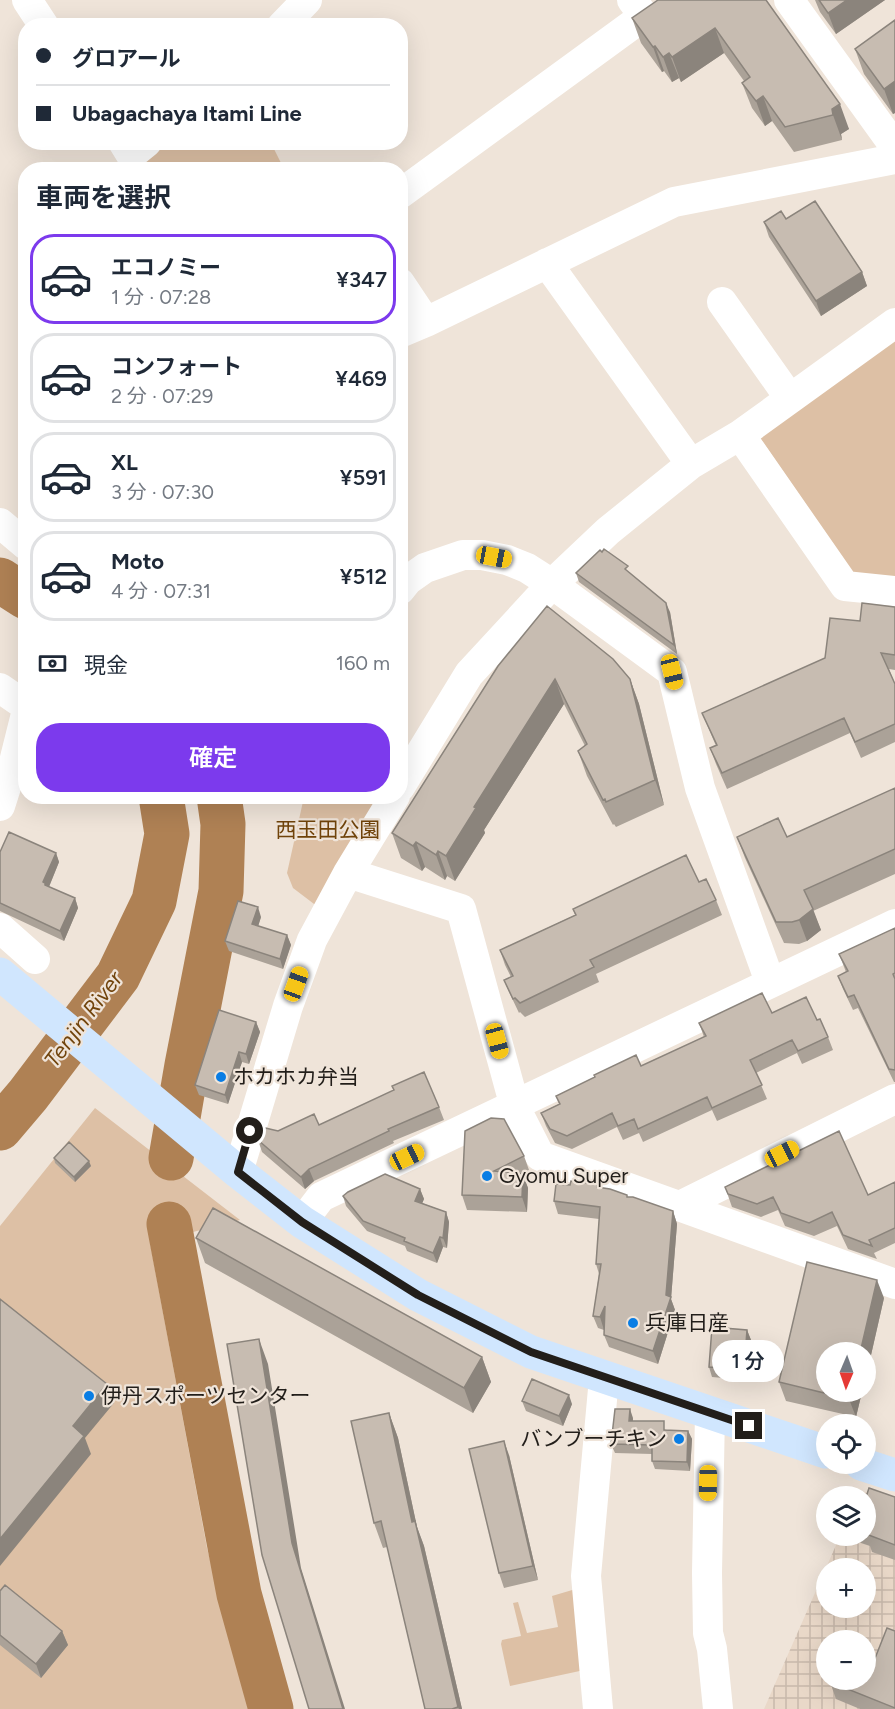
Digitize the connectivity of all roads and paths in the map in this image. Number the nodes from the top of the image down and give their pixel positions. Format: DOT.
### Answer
graph roads {
  1 [pos="27,0"];
  2 [pos="307,0"];
  3 [pos="668,0"];
  4 [pos="789,0"];
  5 [pos="638,8"];
  6 [pos="39,18"];
  7 [pos="290,18"];
  8 [pos="895,147"];
  9 [pos="895,159"];
  10 [pos="408,188"];
  11 [pos="548,263"];
  12 [pos="722,302"];
  13 [pos="408,310"];
  14 [pos="895,323"];
  15 [pos="413,327"];
  16 [pos="794,396"];
  17 [pos="740,435"];
  18 [pos="691,464"];
  19 [pos="0,523"];
  20 [pos="18,538"];
  21 [pos="408,580"];
  22 [pos="552,584"];
  23 [pos="895,591"];
  24 [pos="0,688"];
  25 [pos="18,700"];
  26 [pos="18,746"];
  27 [pos="408,765"];
  28 [pos="389,804"];
  29 [pos="0,806"];
  30 [pos="348,873"];
  31 [pos="895,924"];
  32 [pos="0,928"];
  33 [pos="35,959"];
  34 [pos="0,974"];
  35 [pos="770,982"];
  36 [pos="895,1099"];
  37 [pos="514,1107"];
  38 [pos="238,1172"];
  39 [pos="680,1206"];
  40 [pos="302,1222"];
  41 [pos="891,1279"];
  42 [pos="604,1378"];
  43 [pos="710,1413"];
  44 [pos="816,1449"];
  45 [pos="876,1469"];
  46 [pos="895,1475"];
  47 [pos="598,1709"];
  48 [pos="718,1709"];
  1 -- 6 [label="street"];
  2 -- 7 [label="street"];
  3 -- 5 [label="street"];
  4 -- 8 [label="street"];
  5 -- 10 [label="street"];
  9 -- 11 [label="street"];
  11 -- 15 [label="street"];
  11 -- 18 [label="street"];
  12 -- 16 [label="street"];
  13 -- 15 [label="street"];
  14 -- 16 [label="street"];
  16 -- 17 [label="street"];
  17 -- 18 [label="street"];
  17 -- 23 [label="street"];
  18 -- 22 [label="street"];
  19 -- 20 [label="street"];
  21 -- 22 [label="street"];
  22 -- 27 [label="street"];
  22 -- 35 [label="street"];
  24 -- 25 [label="street"];
  26 -- 29 [label="street"];
  28 -- 30 [label="street"];
  30 -- 37 [label="street"];
  30 -- 38 [label="street"];
  31 -- 35 [label="street"];
  32 -- 33 [label="street"];
  34 -- 38 [label="main road"];
  35 -- 37 [label="street"];
  36 -- 39 [label="street"];
  37 -- 39 [label="street"];
  37 -- 40 [label="street"];
  38 -- 40 [label="main road"];
  39 -- 41 [label="street"];
  40 -- 42 [label="main road"];
  42 -- 43 [label="main road"];
  42 -- 47 [label="street"];
  43 -- 44 [label="main road"];
  43 -- 48 [label="street"];
  45 -- 46 [label="main road"];
}
